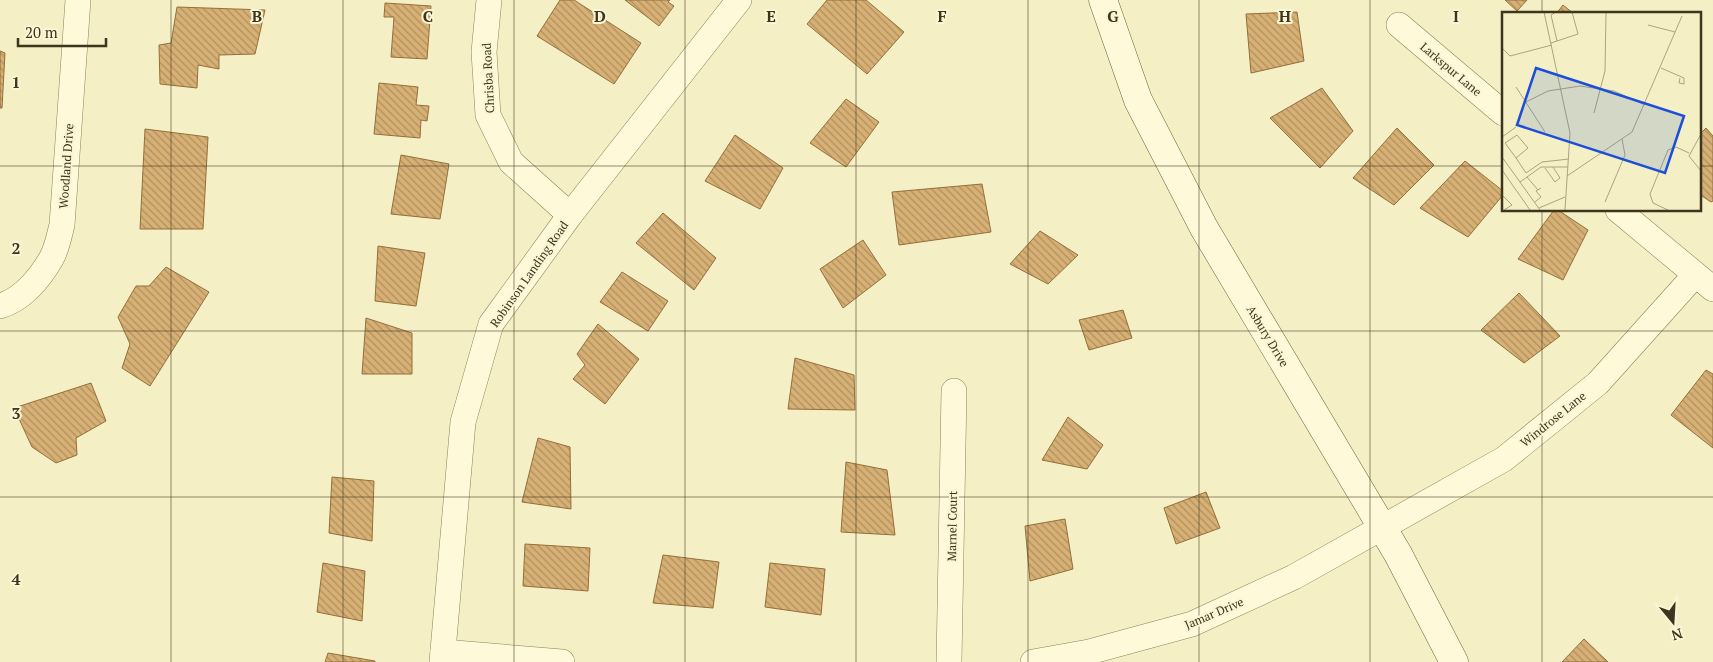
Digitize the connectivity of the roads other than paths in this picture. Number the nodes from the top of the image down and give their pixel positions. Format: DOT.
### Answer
graph roads {
  1 [pos="78,0"];
  2 [pos="489,0"];
  3 [pos="739,0"];
  4 [pos="1103,0"];
  5 [pos="1399,25"];
  6 [pos="1502,112"];
  7 [pos="1619,211"];
  8 [pos="570,215"];
  9 [pos="1704,282"];
  10 [pos="0,306"];
  11 [pos="954,391"];
  12 [pos="1382,529"];
  13 [pos="442,657"];
  14 [pos="562,662"];
  15 [pos="949,662"];
  16 [pos="1033,662"];
  17 [pos="1454,662"];
  1 -- 10 [label="street, Woodland Drive"];
  2 -- 8 [label="street, Chrisba Road"];
  3 -- 8 [label="street, Robinson Landing Road"];
  4 -- 12 [label="street, Asbury Drive"];
  5 -- 6 [label="street, Larkspur Lane"];
  7 -- 9 [label="street"];
  8 -- 13 [label="street, Robinson Landing Road"];
  9 -- 12 [label="street, Windrose Lane"];
  11 -- 15 [label="street, Marnel Court"];
  12 -- 16 [label="street, Jamar Drive"];
  12 -- 17 [label="street, Asbury Drive"];
  13 -- 14 [label="street"];
}
